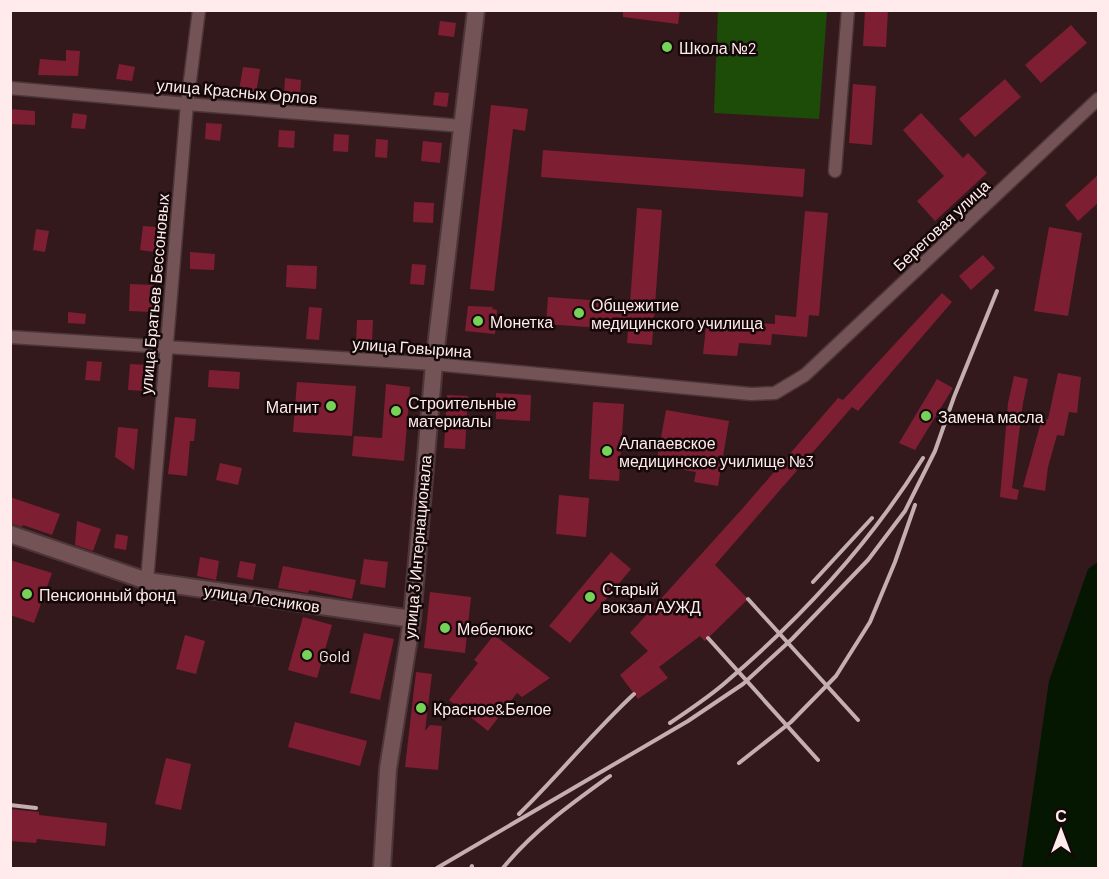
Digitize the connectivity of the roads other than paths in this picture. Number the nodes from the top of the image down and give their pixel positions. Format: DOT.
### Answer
graph roads {
  1 [pos="199,10"];
  2 [pos="476,10"];
  3 [pos="849,10"];
  4 [pos="10,88"];
  5 [pos="1098,99"];
  6 [pos="187,104"];
  7 [pos="462,126"];
  8 [pos="834,171"];
  9 [pos="10,337"];
  10 [pos="166,347"];
  11 [pos="434,364"];
  12 [pos="805,375"];
  13 [pos="10,534"];
  14 [pos="147,581"];
  15 [pos="412,619"];
  16 [pos="382,868"];
  1 -- 6 [label="street, улица Братьев Бессоновых"];
  2 -- 7 [label="main road, улица 3 Интернационала"];
  3 -- 8 [label="street"];
  4 -- 6 [label="street, улица Красных Орлов"];
  5 -- 12 [label="street, Береговая улица"];
  6 -- 7 [label="street, улица Красных Орлов"];
  6 -- 10 [label="street, улица Братьев Бессоновых"];
  7 -- 11 [label="main road, улица 3 Интернационала"];
  9 -- 10 [label="street, улица Говырина"];
  10 -- 11 [label="street, улица Говырина"];
  10 -- 14 [label="street, улица Братьев Бессоновых"];
  11 -- 12 [label="street, улица Говырина"];
  11 -- 15 [label="main road, улица 3 Интернационала"];
  13 -- 14 [label="main road, улица Лесников"];
  14 -- 15 [label="main road, улица Лесников"];
  15 -- 16 [label="main road, улица 3 Интернационала"];
}
